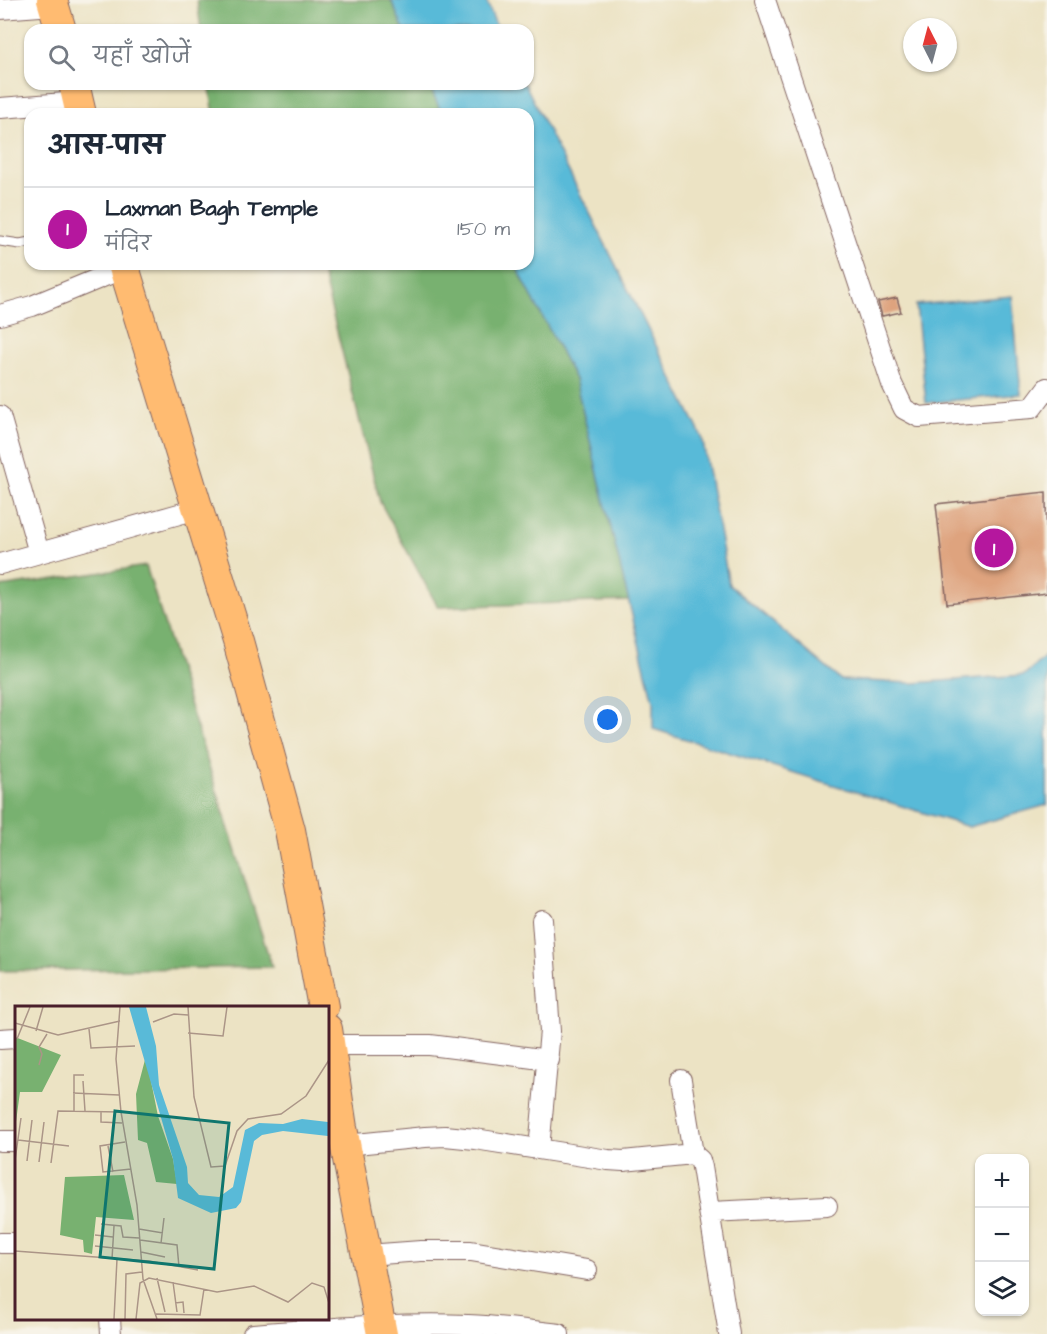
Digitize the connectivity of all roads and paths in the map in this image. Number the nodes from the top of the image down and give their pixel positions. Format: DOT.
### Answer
graph roads {
  1 [pos="765,0"];
  2 [pos="0,9"];
  3 [pos="55,12"];
  4 [pos="78,100"];
  5 [pos="0,108"];
  6 [pos="0,242"];
  7 [pos="24,243"];
  8 [pos="114,270"];
  9 [pos="124,270"];
  10 [pos="0,315"];
  11 [pos="1047,388"];
  12 [pos="0,416"];
  13 [pos="197,509"];
  14 [pos="39,553"];
  15 [pos="0,564"];
  16 [pos="542,920"];
  17 [pos="323,1006"];
  18 [pos="328,1037"];
  19 [pos="15,1038"];
  20 [pos="0,1039"];
  21 [pos="549,1060"];
  22 [pos="681,1080"];
  23 [pos="338,1134"];
  24 [pos="539,1149"];
  25 [pos="693,1154"];
  26 [pos="827,1206"];
  27 [pos="711,1212"];
  28 [pos="367,1255"];
  29 [pos="587,1270"];
  30 [pos="110,1319"];
  31 [pos="381,1330"];
  32 [pos="111,1334"];
  33 [pos="253,1334"];
  34 [pos="559,1334"];
  35 [pos="729,1334"];
  1 -- 11 [label="street"];
  2 -- 3 [label="street"];
  4 -- 5 [label="street"];
  6 -- 7 [label="lane"];
  8 -- 10 [label="street"];
  9 -- 13 [label="main road"];
  12 -- 14 [label="street"];
  13 -- 14 [label="street"];
  13 -- 17 [label="main road"];
  14 -- 15 [label="street"];
  16 -- 21 [label="street"];
  18 -- 21 [label="street"];
  18 -- 23 [label="main road"];
  19 -- 20 [label="street"];
  21 -- 24 [label="street"];
  22 -- 25 [label="street"];
  23 -- 24 [label="street"];
  23 -- 28 [label="main road"];
  24 -- 25 [label="street"];
  25 -- 27 [label="street"];
  26 -- 27 [label="street"];
  27 -- 35 [label="street"];
  28 -- 29 [label="street"];
  28 -- 31 [label="main road"];
  30 -- 32 [label="street"];
  31 -- 33 [label="street"];
  31 -- 34 [label="street"];
}
